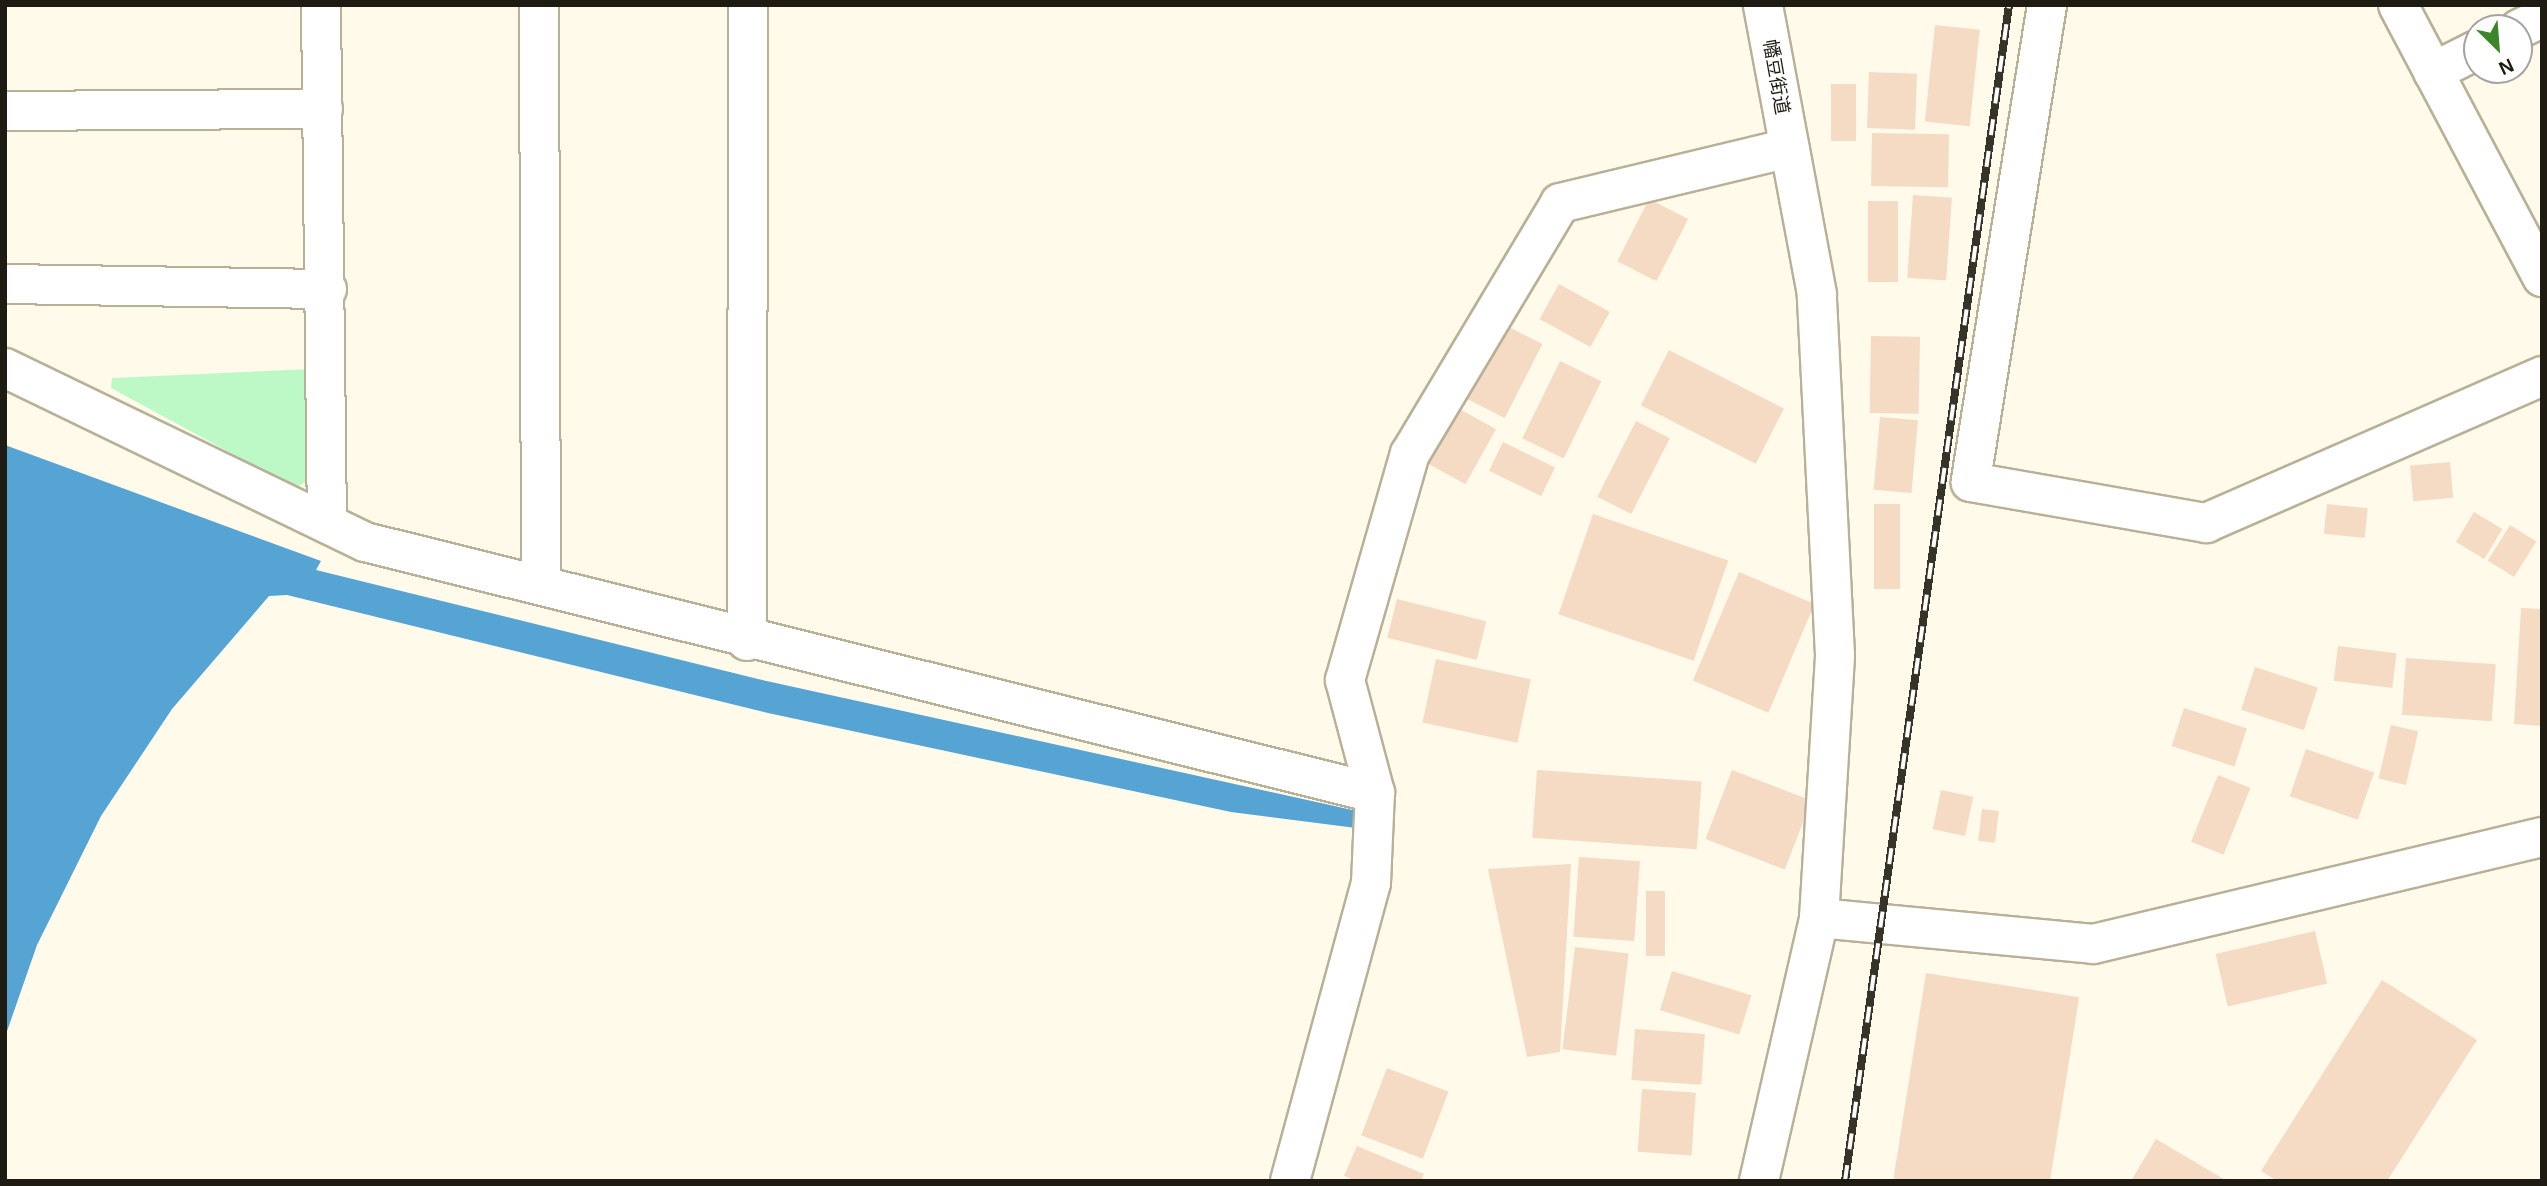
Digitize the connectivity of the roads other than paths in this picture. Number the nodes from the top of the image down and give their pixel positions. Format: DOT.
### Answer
graph roads {
  1 [pos="321,5"];
  2 [pos="539,5"];
  3 [pos="748,5"];
  4 [pos="1763,5"];
  5 [pos="2047,5"];
  6 [pos="2398,5"];
  7 [pos="2463,57"];
  8 [pos="2433,72"];
  9 [pos="323,109"];
  10 [pos="5,111"];
  11 [pos="1789,148"];
  12 [pos="2542,277"];
  13 [pos="5,284"];
  14 [pos="327,289"];
  15 [pos="5,368"];
  16 [pos="2542,376"];
  17 [pos="327,523"];
  18 [pos="541,584"];
  19 [pos="747,640"];
  20 [pos="1376,793"];
  21 [pos="2542,837"];
  22 [pos="1819,918"];
  23 [pos="1290,1181"];
  24 [pos="1759,1181"];
  1 -- 9 [label="street"];
  2 -- 18 [label="street"];
  3 -- 19 [label="street"];
  4 -- 11 [label="street, 幡豆街道"];
  5 -- 16 [label="street"];
  6 -- 8 [label="street"];
  7 -- 8 [label="street"];
  8 -- 12 [label="street"];
  9 -- 10 [label="street"];
  9 -- 14 [label="street"];
  11 -- 20 [label="street"];
  11 -- 22 [label="street, 幡豆街道"];
  13 -- 14 [label="street"];
  14 -- 17 [label="street"];
  15 -- 17 [label="street"];
  17 -- 18 [label="street"];
  18 -- 19 [label="street"];
  19 -- 20 [label="street"];
  20 -- 23 [label="street"];
  21 -- 22 [label="street"];
  22 -- 24 [label="street, 幡豆街道"];
}
